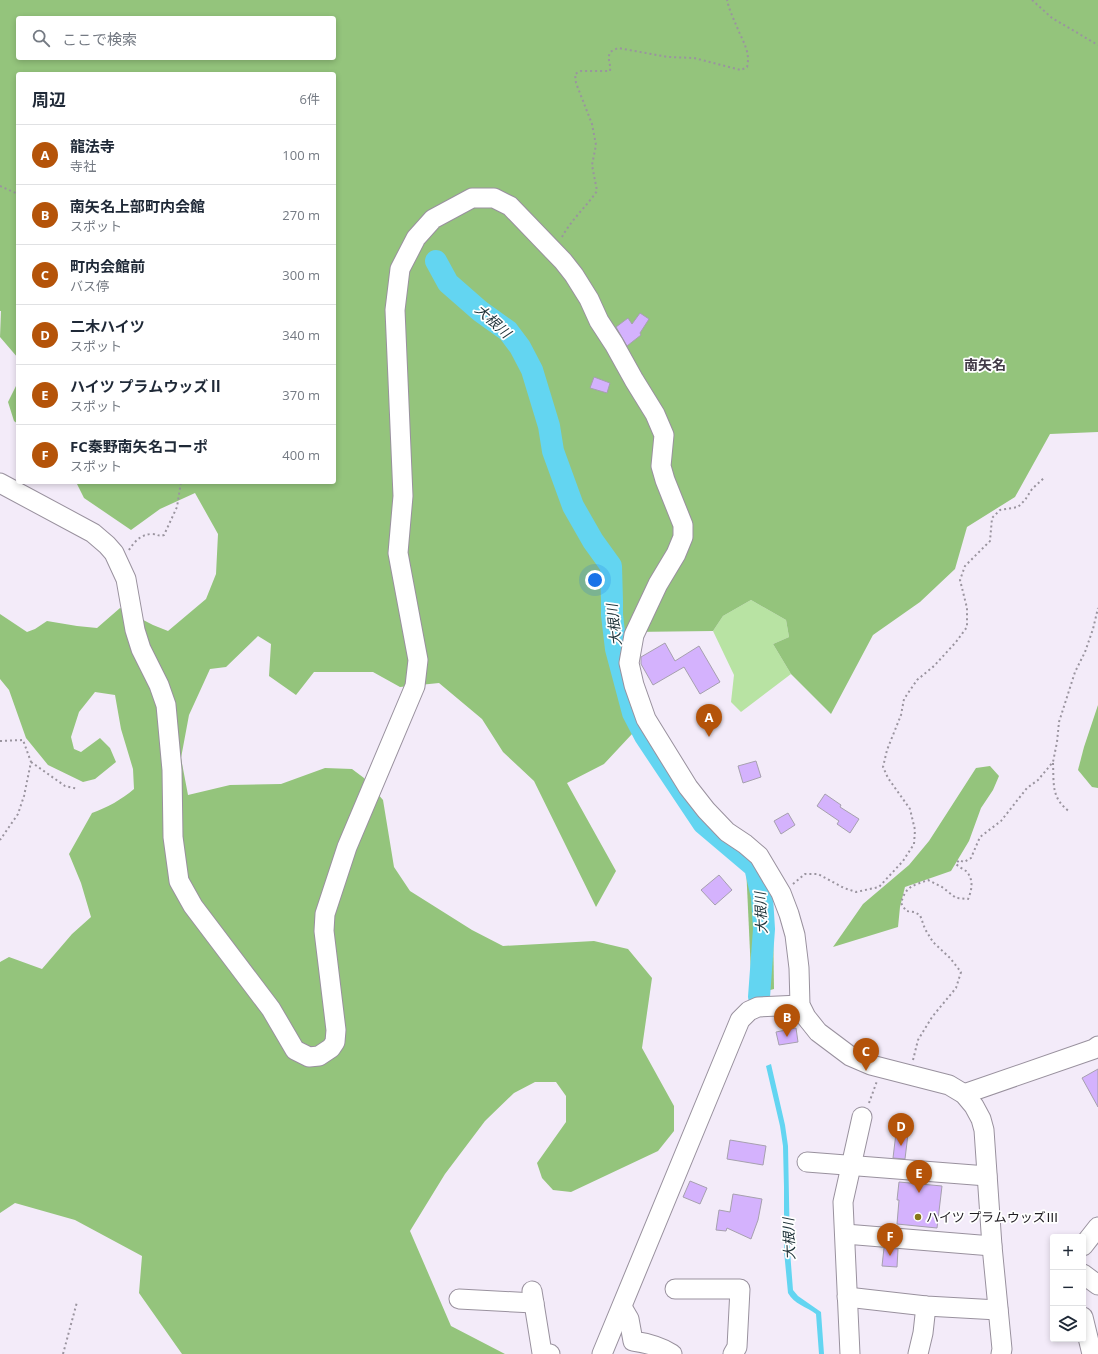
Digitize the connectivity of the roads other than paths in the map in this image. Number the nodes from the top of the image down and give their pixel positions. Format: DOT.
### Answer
graph roads {
  1 [pos="0,483"];
  2 [pos="800,1005"];
  3 [pos="1097,1050"];
  4 [pos="964,1094"];
  5 [pos="865,1112"];
  6 [pos="807,1162"];
  7 [pos="850,1165"];
  8 [pos="987,1176"];
  9 [pos="1098,1227"];
  10 [pos="845,1234"];
  11 [pos="1086,1242"];
  12 [pos="992,1246"];
  13 [pos="1086,1276"];
  14 [pos="1098,1285"];
  15 [pos="675,1289"];
  16 [pos="847,1297"];
  17 [pos="459,1299"];
  18 [pos="926,1306"];
  19 [pos="622,1307"];
  20 [pos="998,1310"];
  21 [pos="1086,1329"];
  22 [pos="550,1354"];
  23 [pos="602,1354"];
  24 [pos="672,1354"];
  25 [pos="733,1354"];
  26 [pos="850,1354"];
  27 [pos="918,1354"];
  28 [pos="1001,1354"];
  29 [pos="1092,1354"];
  1 -- 2 [label="street"];
  2 -- 4 [label="street"];
  2 -- 19 [label="street"];
  3 -- 4 [label="street"];
  4 -- 8 [label="street"];
  5 -- 7 [label="street"];
  6 -- 7 [label="street"];
  7 -- 8 [label="street"];
  7 -- 10 [label="street"];
  8 -- 12 [label="street"];
  9 -- 11 [label="street"];
  10 -- 12 [label="street"];
  10 -- 16 [label="street"];
  12 -- 20 [label="street"];
  13 -- 14 [label="street"];
  15 -- 25 [label="street"];
  16 -- 18 [label="street"];
  16 -- 26 [label="street"];
  17 -- 22 [label="street"];
  18 -- 20 [label="street"];
  18 -- 27 [label="street"];
  19 -- 23 [label="street"];
  19 -- 24 [label="street"];
  20 -- 28 [label="street"];
  21 -- 29 [label="street"];
}
